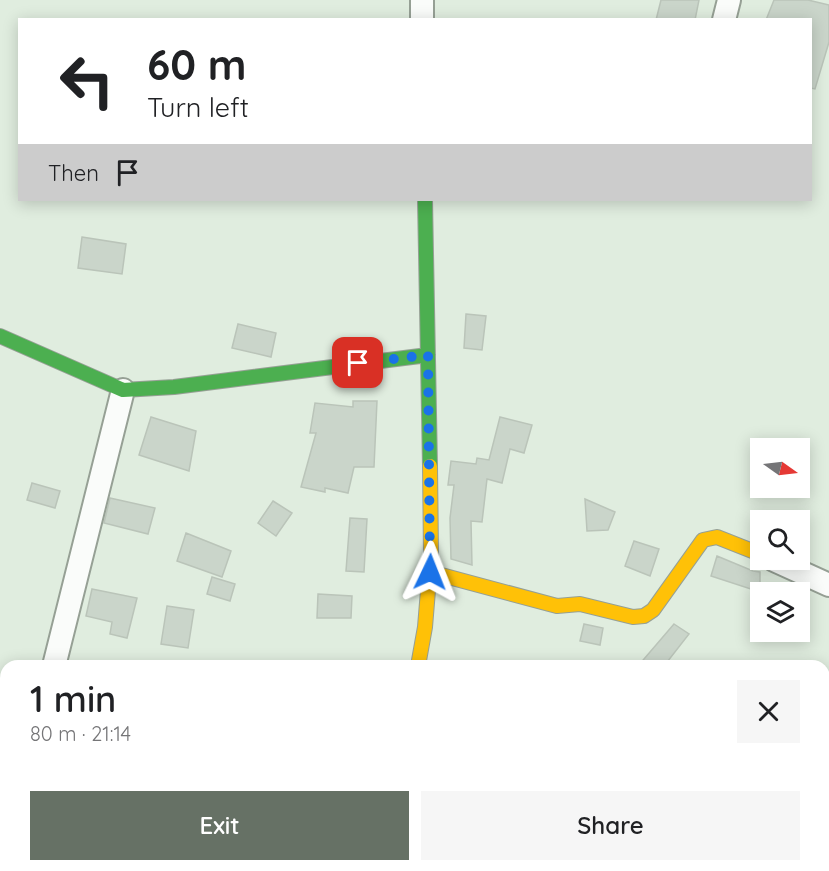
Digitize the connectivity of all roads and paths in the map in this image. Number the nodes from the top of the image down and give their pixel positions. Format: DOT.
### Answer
graph roads {
  1 [pos="422,0"];
  2 [pos="729,0"];
  3 [pos="422,18"];
  4 [pos="724,18"];
  5 [pos="425,201"];
  6 [pos="0,336"];
  7 [pos="428,355"];
  8 [pos="123,390"];
  9 [pos="750,550"];
  10 [pos="796,570"];
  11 [pos="430,572"];
  12 [pos="829,585"];
  13 [pos="56,660"];
  14 [pos="419,660"];
  1 -- 3 [label="street"];
  2 -- 4 [label="street"];
  5 -- 7 [label="street"];
  6 -- 8 [label="street"];
  7 -- 8 [label="street"];
  7 -- 11 [label="street"];
  8 -- 13 [label="street"];
  9 -- 11 [label="street"];
  10 -- 12 [label="street"];
  11 -- 14 [label="street"];
}
